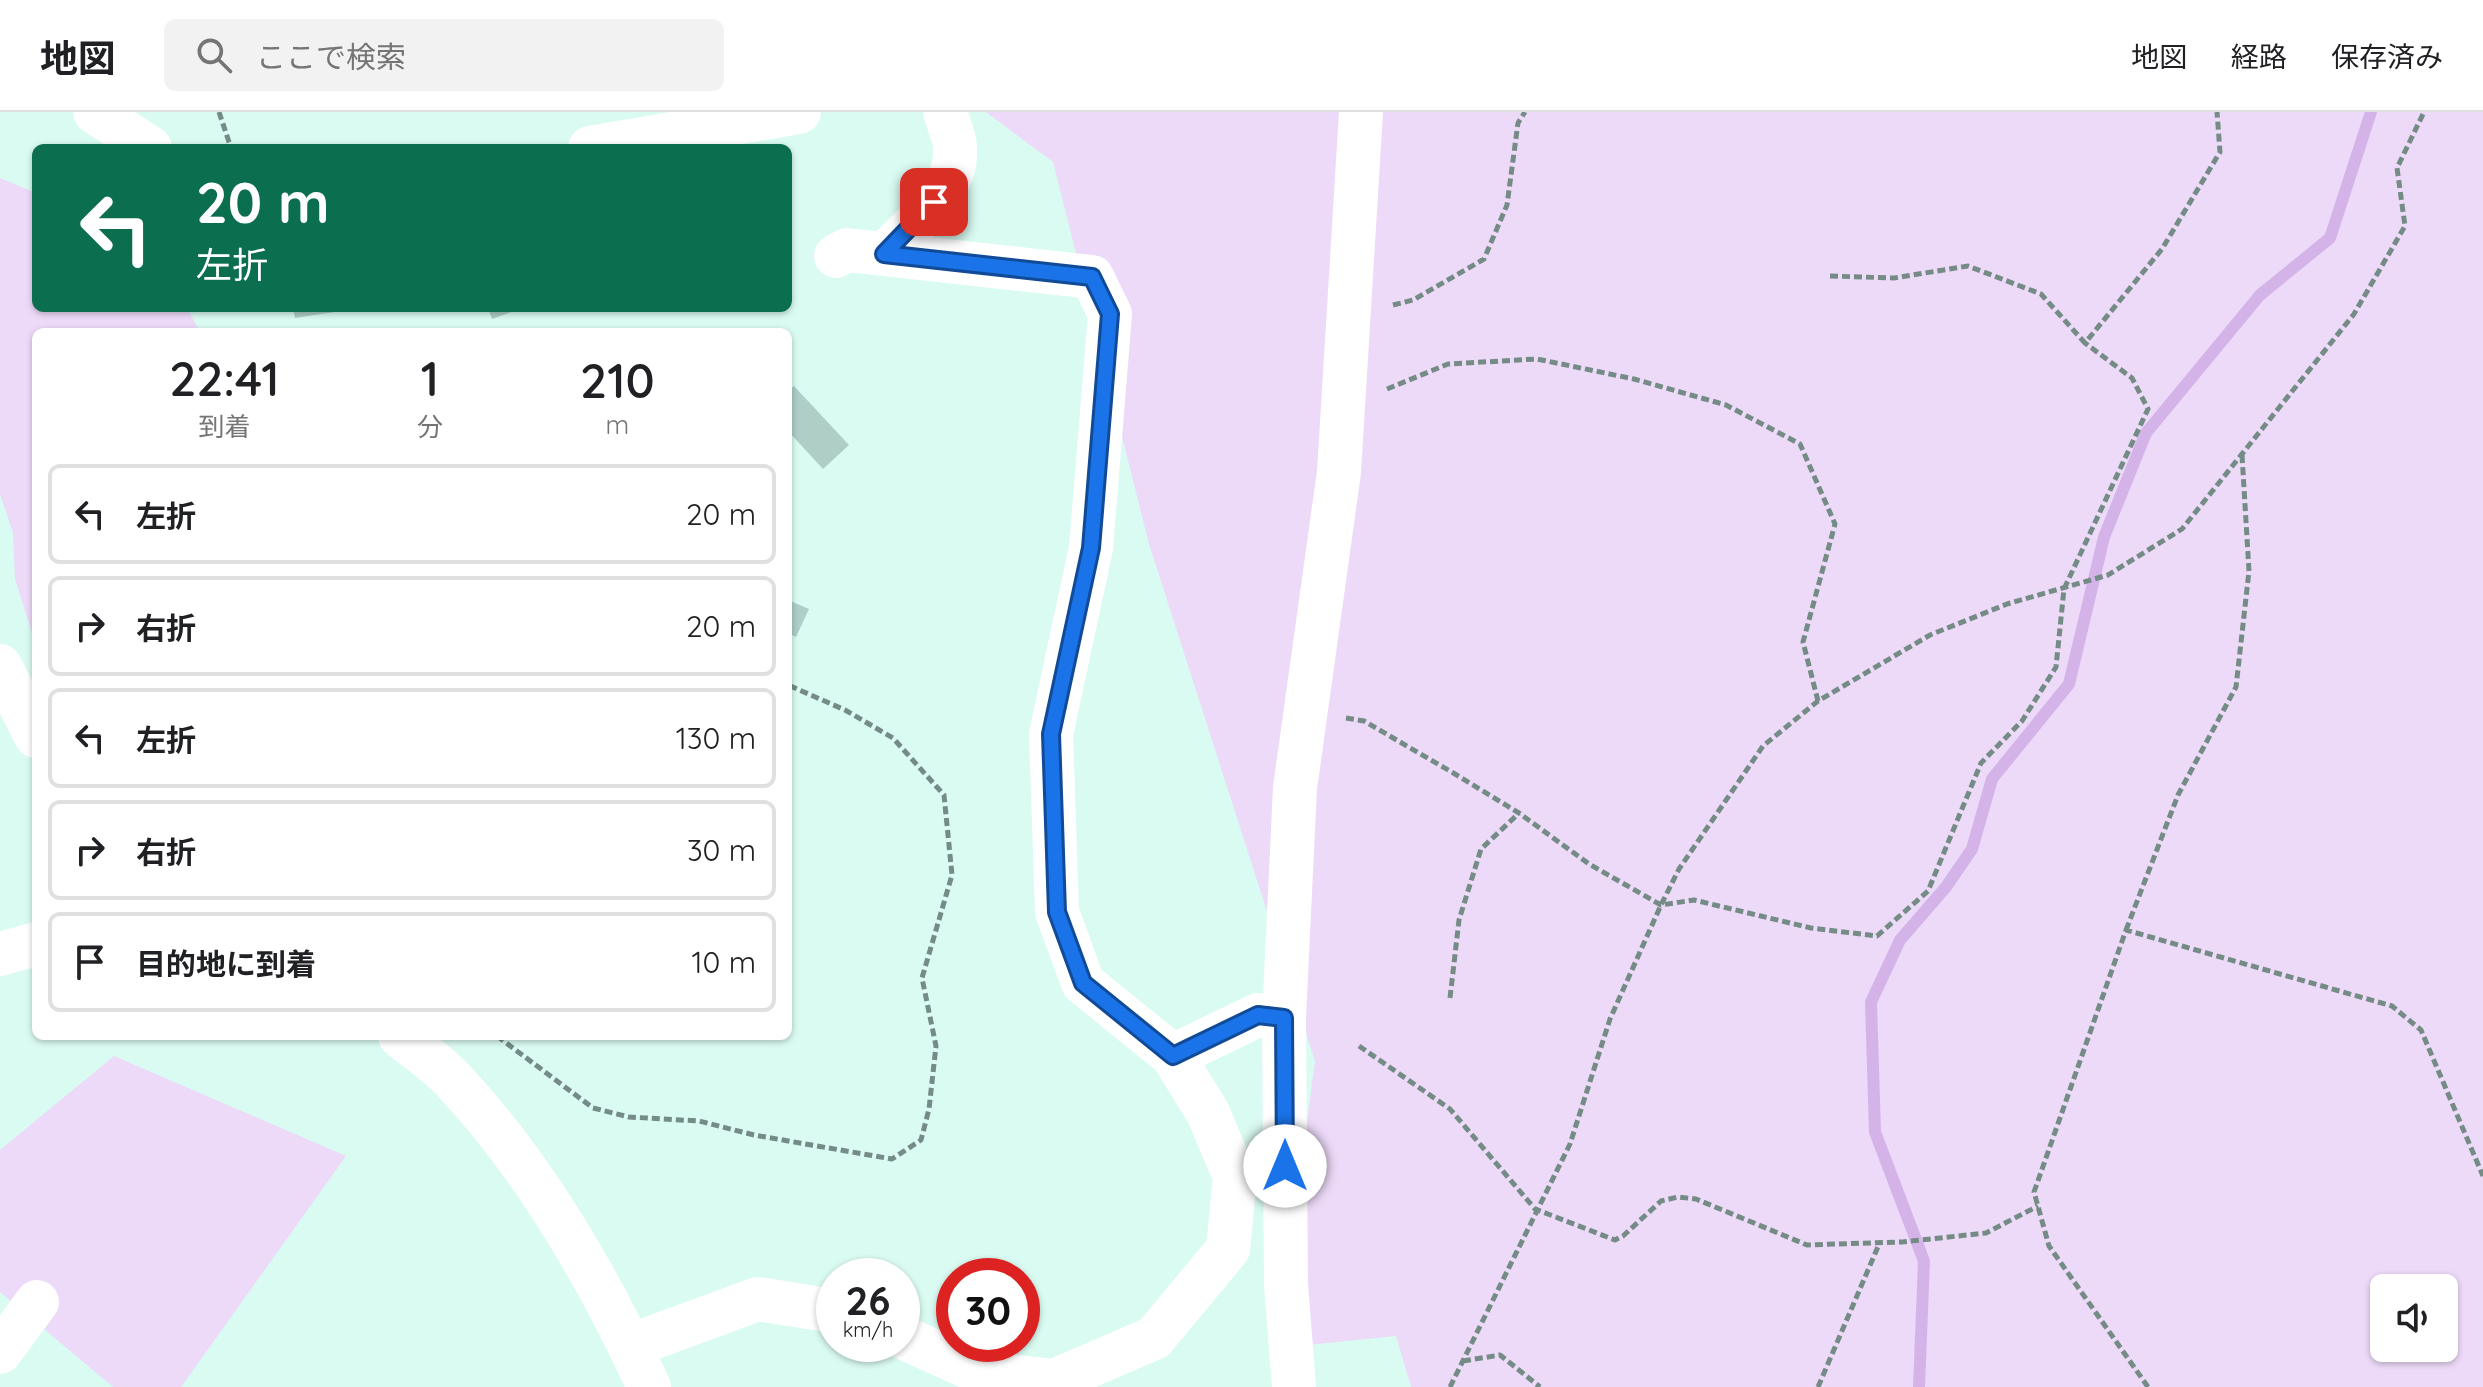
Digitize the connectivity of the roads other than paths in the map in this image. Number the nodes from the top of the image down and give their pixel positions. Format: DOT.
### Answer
graph roads {
  1 [pos="95,112"];
  2 [pos="799,112"];
  3 [pos="945,112"];
  4 [pos="1361,112"];
  5 [pos="144,144"];
  6 [pos="613,144"];
  7 [pos="884,254"];
  8 [pos="836,256"];
  9 [pos="0,666"];
  10 [pos="32,728"];
  11 [pos="32,945"];
  12 [pos="0,954"];
  13 [pos="1284,1018"];
  14 [pos="405,1040"];
  15 [pos="1173,1056"];
  16 [pos="37,1302"];
  17 [pos="816,1308"];
  18 [pos="920,1345"];
  19 [pos="630,1346"];
  20 [pos="0,1352"];
  21 [pos="649,1387"];
  22 [pos="1294,1387"];
  1 -- 5 [label="street"];
  2 -- 6 [label="street"];
  3 -- 7 [label="street"];
  4 -- 13 [label="street"];
  7 -- 8 [label="street"];
  7 -- 15 [label="street"];
  9 -- 10 [label="street"];
  11 -- 12 [label="street"];
  13 -- 15 [label="street"];
  13 -- 22 [label="street"];
  14 -- 19 [label="street"];
  15 -- 18 [label="street"];
  16 -- 20 [label="street"];
  17 -- 19 [label="street"];
  19 -- 21 [label="street"];
}
